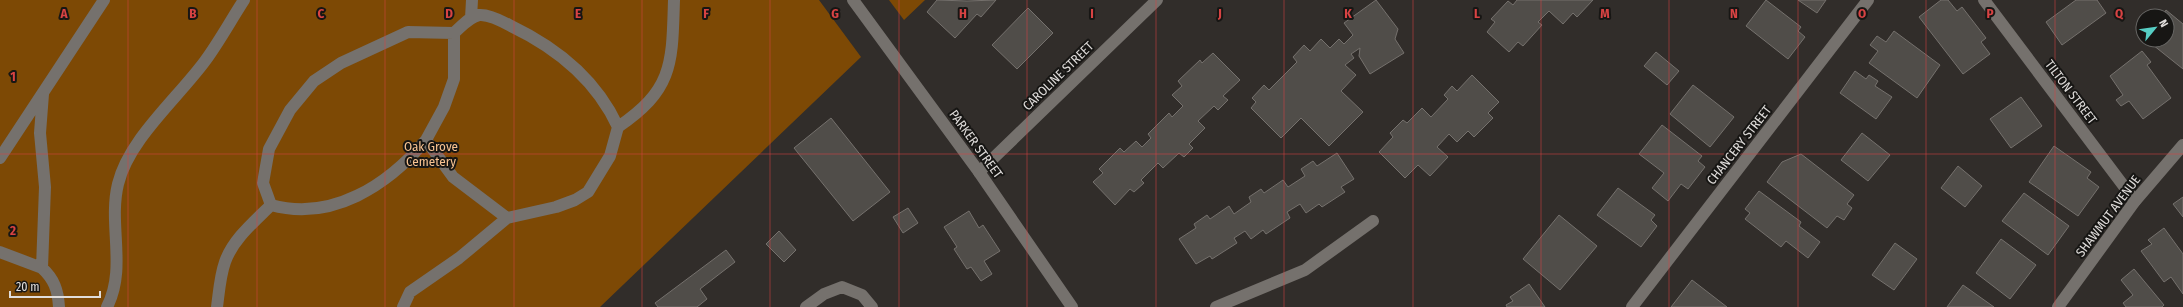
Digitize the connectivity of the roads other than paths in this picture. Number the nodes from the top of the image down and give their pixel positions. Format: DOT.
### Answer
graph roads {
  1 [pos="104,0"];
  2 [pos="244,0"];
  3 [pos="472,0"];
  4 [pos="674,0"];
  5 [pos="853,0"];
  6 [pos="1157,0"];
  7 [pos="1868,0"];
  8 [pos="1984,0"];
  9 [pos="471,18"];
  10 [pos="454,33"];
  11 [pos="43,94"];
  12 [pos="618,127"];
  13 [pos="426,140"];
  14 [pos="2183,145"];
  15 [pos="0,158"];
  16 [pos="980,172"];
  17 [pos="2136,200"];
  18 [pos="271,204"];
  19 [pos="507,218"];
  20 [pos="1373,221"];
  21 [pos="0,252"];
  22 [pos="42,268"];
  23 [pos="59,307"];
  24 [pos="107,307"];
  25 [pos="217,307"];
  26 [pos="403,307"];
  27 [pos="806,307"];
  28 [pos="872,307"];
  29 [pos="1072,307"];
  30 [pos="1216,307"];
  31 [pos="1632,307"];
  32 [pos="2058,307"];
  1 -- 11 [label="street"];
  2 -- 24 [label="street"];
  3 -- 9 [label="street"];
  4 -- 12 [label="street"];
  5 -- 16 [label="street, PARKER STREET"];
  6 -- 16 [label="street, CAROLINE STREET"];
  7 -- 31 [label="street, CHANCERY STREET"];
  8 -- 17 [label="street, TILTON STREET"];
  9 -- 10 [label="street"];
  9 -- 12 [label="street"];
  10 -- 13 [label="street"];
  10 -- 18 [label="street"];
  11 -- 15 [label="street"];
  11 -- 22 [label="street"];
  12 -- 19 [label="street"];
  13 -- 18 [label="street"];
  13 -- 19 [label="street"];
  14 -- 17 [label="street, SHAWMUT AVENUE"];
  16 -- 29 [label="street, PARKER STREET"];
  17 -- 32 [label="street, SHAWMUT AVENUE"];
  18 -- 25 [label="street"];
  19 -- 26 [label="street"];
  20 -- 30 [label="street"];
  21 -- 22 [label="street"];
  22 -- 23 [label="street"];
  27 -- 28 [label="street"];
}
